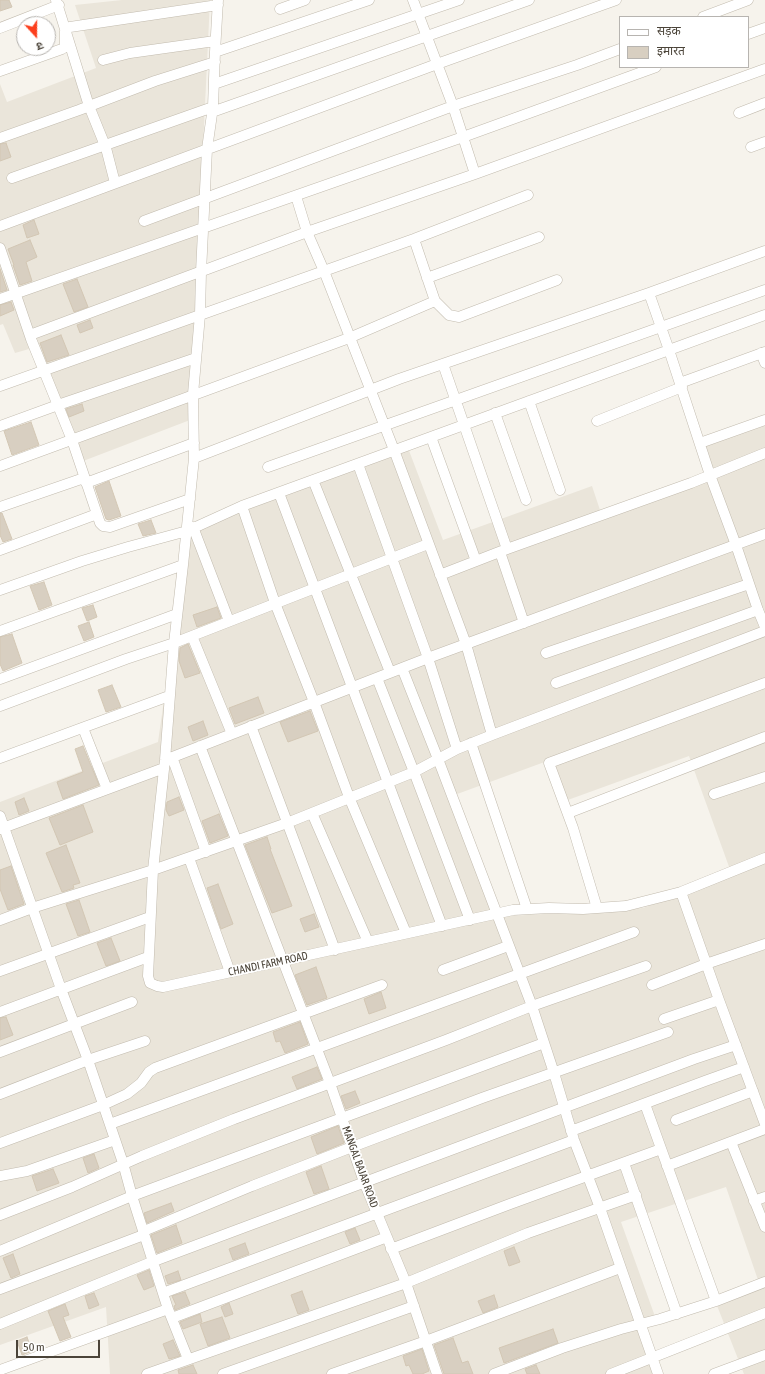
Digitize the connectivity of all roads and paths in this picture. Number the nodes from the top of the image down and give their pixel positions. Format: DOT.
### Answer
graph roads {
  1 [pos="305,0"];
  2 [pos="369,0"];
  3 [pos="413,0"];
  4 [pos="460,0"];
  5 [pos="529,0"];
  6 [pos="616,0"];
  7 [pos="748,0"];
  8 [pos="218,2"];
  9 [pos="58,3"];
  10 [pos="280,9"];
  11 [pos="418,15"];
  12 [pos="707,16"];
  13 [pos="0,28"];
  14 [pos="765,28"];
  15 [pos="66,29"];
  16 [pos="749,34"];
  17 [pos="426,36"];
  18 [pos="215,41"];
  19 [pos="619,49"];
  20 [pos="215,57"];
  21 [pos="103,60"];
  22 [pos="437,64"];
  23 [pos="653,68"];
  24 [pos="765,68"];
  25 [pos="0,71"];
  26 [pos="214,84"];
  27 [pos="765,103"];
  28 [pos="89,106"];
  29 [pos="453,106"];
  30 [pos="212,109"];
  31 [pos="739,113"];
  32 [pos="463,137"];
  33 [pos="0,138"];
  34 [pos="765,142"];
  35 [pos="104,145"];
  36 [pos="751,147"];
  37 [pos="208,149"];
  38 [pos="475,174"];
  39 [pos="12,178"];
  40 [pos="115,183"];
  41 [pos="528,195"];
  42 [pos="296,196"];
  43 [pos="206,198"];
  44 [pos="144,221"];
  45 [pos="0,226"];
  46 [pos="203,229"];
  47 [pos="307,232"];
  48 [pos="539,237"];
  49 [pos="414,239"];
  50 [pos="0,248"];
  51 [pos="765,250"];
  52 [pos="324,271"];
  53 [pos="201,272"];
  54 [pos="427,278"];
  55 [pos="557,280"];
  56 [pos="765,290"];
  57 [pos="16,293"];
  58 [pos="649,294"];
  59 [pos="0,299"];
  60 [pos="435,301"];
  61 [pos="200,315"];
  62 [pos="765,315"];
  63 [pos="660,328"];
  64 [pos="30,335"];
  65 [pos="349,338"];
  66 [pos="669,350"];
  67 [pos="764,356"];
  68 [pos="196,358"];
  69 [pos="443,364"];
  70 [pos="44,370"];
  71 [pos="681,385"];
  72 [pos="0,386"];
  73 [pos="371,391"];
  74 [pos="193,394"];
  75 [pos="456,401"];
  76 [pos="529,401"];
  77 [pos="58,405"];
  78 [pos="496,413"];
  79 [pos="765,420"];
  80 [pos="597,421"];
  81 [pos="464,425"];
  82 [pos="0,426"];
  83 [pos="384,427"];
  84 [pos="431,437"];
  85 [pos="72,440"];
  86 [pos="194,443"];
  87 [pos="700,443"];
  88 [pos="394,450"];
  89 [pos="765,453"];
  90 [pos="194,458"];
  91 [pos="358,464"];
  92 [pos="0,466"];
  93 [pos="268,467"];
  94 [pos="710,475"];
  95 [pos="85,480"];
  96 [pos="314,480"];
  97 [pos="560,490"];
  98 [pos="279,493"];
  99 [pos="190,499"];
  100 [pos="526,500"];
  101 [pos="242,506"];
  102 [pos="0,507"];
  103 [pos="97,514"];
  104 [pos="190,529"];
  105 [pos="765,534"];
  106 [pos="428,544"];
  107 [pos="736,545"];
  108 [pos="0,550"];
  109 [pos="504,551"];
  110 [pos="392,557"];
  111 [pos="476,561"];
  112 [pos="183,565"];
  113 [pos="350,574"];
  114 [pos="440,575"];
  115 [pos="749,584"];
  116 [pos="314,588"];
  117 [pos="0,590"];
  118 [pos="275,603"];
  119 [pos="758,610"];
  120 [pos="177,614"];
  121 [pos="229,621"];
  122 [pos="524,623"];
  123 [pos="765,627"];
  124 [pos="0,631"];
  125 [pos="765,631"];
  126 [pos="192,636"];
  127 [pos="174,643"];
  128 [pos="466,644"];
  129 [pos="546,654"];
  130 [pos="428,658"];
  131 [pos="402,668"];
  132 [pos="390,672"];
  133 [pos="0,678"];
  134 [pos="377,678"];
  135 [pos="556,683"];
  136 [pos="765,683"];
  137 [pos="351,688"];
  138 [pos="169,696"];
  139 [pos="314,702"];
  140 [pos="0,706"];
  141 [pos="251,726"];
  142 [pos="83,728"];
  143 [pos="232,734"];
  144 [pos="492,735"];
  145 [pos="765,737"];
  146 [pos="471,744"];
  147 [pos="200,746"];
  148 [pos="457,749"];
  149 [pos="0,758"];
  150 [pos="438,759"];
  151 [pos="167,762"];
  152 [pos="414,772"];
  153 [pos="765,777"];
  154 [pos="388,783"];
  155 [pos="107,789"];
  156 [pos="714,794"];
  157 [pos="349,797"];
  158 [pos="312,813"];
  159 [pos="568,813"];
  160 [pos="0,816"];
  161 [pos="287,823"];
  162 [pos="2,829"];
  163 [pos="238,841"];
  164 [pos="206,852"];
  165 [pos="189,858"];
  166 [pos="765,858"];
  167 [pos="153,870"];
  168 [pos="681,892"];
  169 [pos="32,908"];
  170 [pos="597,908"];
  171 [pos="527,909"];
  172 [pos="497,914"];
  173 [pos="150,917"];
  174 [pos="0,920"];
  175 [pos="470,920"];
  176 [pos="442,926"];
  177 [pos="634,932"];
  178 [pos="406,933"];
  179 [pos="368,942"];
  180 [pos="765,944"];
  181 [pos="508,946"];
  182 [pos="335,950"];
  183 [pos="49,952"];
  184 [pos="148,957"];
  185 [pos="282,960"];
  186 [pos="706,964"];
  187 [pos="646,966"];
  188 [pos="443,970"];
  189 [pos="0,971"];
  190 [pos="230,972"];
  191 [pos="519,975"];
  192 [pos="382,985"];
  193 [pos="652,985"];
  194 [pos="61,989"];
  195 [pos="719,1000"];
  196 [pos="132,1002"];
  197 [pos="532,1006"];
  198 [pos="0,1012"];
  199 [pos="304,1015"];
  200 [pos="664,1019"];
  201 [pos="74,1023"];
  202 [pos="668,1032"];
  203 [pos="145,1041"];
  204 [pos="544,1042"];
  205 [pos="736,1045"];
  206 [pos="316,1049"];
  207 [pos="0,1052"];
  208 [pos="88,1060"];
  209 [pos="744,1067"];
  210 [pos="554,1073"];
  211 [pos="330,1083"];
  212 [pos="753,1091"];
  213 [pos="0,1094"];
  214 [pos="645,1104"];
  215 [pos="103,1105"];
  216 [pos="565,1108"];
  217 [pos="342,1117"];
  218 [pos="676,1120"];
  219 [pos="110,1124"];
  220 [pos="765,1124"];
  221 [pos="765,1129"];
  222 [pos="573,1136"];
  223 [pos="115,1140"];
  224 [pos="0,1142"];
  225 [pos="731,1142"];
  226 [pos="352,1147"];
  227 [pos="661,1149"];
  228 [pos="624,1163"];
  229 [pos="123,1164"];
  230 [pos="667,1166"];
  231 [pos="0,1176"];
  232 [pos="588,1177"];
  233 [pos="364,1182"];
  234 [pos="636,1195"];
  235 [pos="132,1196"];
  236 [pos="765,1197"];
  237 [pos="754,1201"];
  238 [pos="600,1208"];
  239 [pos="377,1213"];
  240 [pos="0,1215"];
  241 [pos="765,1227"];
  242 [pos="144,1232"];
  243 [pos="387,1237"];
  244 [pos="391,1249"];
  245 [pos="0,1251"];
  246 [pos="154,1261"];
  247 [pos="620,1268"];
  248 [pos="765,1282"];
  249 [pos="406,1283"];
  250 [pos="0,1289"];
  251 [pos="163,1292"];
  252 [pos="716,1301"];
  253 [pos="414,1306"];
  254 [pos="170,1313"];
  255 [pos="765,1313"];
  256 [pos="677,1314"];
  257 [pos="0,1324"];
  258 [pos="640,1325"];
  259 [pos="426,1341"];
  260 [pos="765,1354"];
  261 [pos="652,1357"];
  262 [pos="188,1359"];
  263 [pos="0,1370"];
  264 [pos="147,1374"];
  265 [pos="223,1374"];
  266 [pos="332,1374"];
  267 [pos="437,1374"];
  268 [pos="494,1374"];
  269 [pos="611,1374"];
  270 [pos="658,1374"];
  271 [pos="714,1374"];
  1 -- 10 [label="street"];
  2 -- 20 [label="street"];
  3 -- 11 [label="street"];
  4 -- 11 [label="street"];
  5 -- 17 [label="street"];
  6 -- 22 [label="street"];
  7 -- 12 [label="street"];
  8 -- 15 [label="street"];
  8 -- 18 [label="street, CHANDI FARM ROAD"];
  9 -- 13 [label="street"];
  9 -- 15 [label="street"];
  11 -- 17 [label="street"];
  11 -- 26 [label="street"];
  14 -- 16 [label="street"];
  15 -- 25 [label="street"];
  15 -- 28 [label="street"];
  17 -- 22 [label="street"];
  17 -- 30 [label="street"];
  18 -- 20 [label="street, CHANDI FARM ROAD"];
  18 -- 21 [label="street"];
  19 -- 29 [label="street"];
  20 -- 26 [label="street, CHANDI FARM ROAD"];
  20 -- 28 [label="street"];
  22 -- 29 [label="street"];
  22 -- 37 [label="street"];
  23 -- 32 [label="street"];
  24 -- 38 [label="street"];
  26 -- 30 [label="street, CHANDI FARM ROAD"];
  27 -- 31 [label="street"];
  28 -- 33 [label="street"];
  28 -- 35 [label="street"];
  29 -- 32 [label="street"];
  29 -- 43 [label="street"];
  30 -- 35 [label="street"];
  30 -- 37 [label="street, CHANDI FARM ROAD"];
  32 -- 38 [label="street"];
  32 -- 42 [label="street"];
  34 -- 36 [label="street"];
  35 -- 39 [label="street"];
  35 -- 40 [label="street"];
  37 -- 40 [label="street"];
  37 -- 43 [label="street, CHANDI FARM ROAD"];
  38 -- 47 [label="street"];
  40 -- 45 [label="street"];
  41 -- 49 [label="street"];
  42 -- 46 [label="street"];
  42 -- 47 [label="street"];
  43 -- 44 [label="street"];
  43 -- 46 [label="street, CHANDI FARM ROAD"];
  46 -- 53 [label="street, CHANDI FARM ROAD"];
  46 -- 57 [label="street"];
  47 -- 52 [label="street"];
  47 -- 53 [label="street"];
  48 -- 54 [label="street"];
  49 -- 52 [label="street"];
  49 -- 54 [label="street"];
  50 -- 57 [label="street"];
  51 -- 58 [label="street"];
  52 -- 61 [label="street"];
  52 -- 65 [label="street"];
  53 -- 61 [label="street, CHANDI FARM ROAD"];
  53 -- 64 [label="street"];
  54 -- 60 [label="street"];
  55 -- 60 [label="street"];
  56 -- 63 [label="street"];
  57 -- 59 [label="street"];
  57 -- 64 [label="street"];
  58 -- 63 [label="street"];
  58 -- 69 [label="street"];
  60 -- 65 [label="street"];
  61 -- 68 [label="street, CHANDI FARM ROAD"];
  61 -- 70 [label="street"];
  62 -- 66 [label="street"];
  63 -- 66 [label="street"];
  63 -- 75 [label="street"];
  64 -- 70 [label="street"];
  65 -- 73 [label="street"];
  65 -- 74 [label="street"];
  66 -- 71 [label="street"];
  66 -- 76 [label="street"];
  67 -- 71 [label="street"];
  68 -- 74 [label="street, CHANDI FARM ROAD"];
  68 -- 77 [label="street"];
  69 -- 73 [label="street"];
  69 -- 75 [label="street"];
  70 -- 72 [label="street"];
  70 -- 77 [label="street"];
  71 -- 80 [label="street"];
  71 -- 87 [label="street"];
  73 -- 83 [label="street"];
  73 -- 90 [label="street"];
  74 -- 85 [label="street"];
  74 -- 86 [label="street, CHANDI FARM ROAD"];
  75 -- 81 [label="street"];
  75 -- 83 [label="street"];
  76 -- 78 [label="street"];
  76 -- 97 [label="street"];
  77 -- 82 [label="street"];
  77 -- 85 [label="street"];
  78 -- 81 [label="street"];
  78 -- 100 [label="street"];
  79 -- 87 [label="street"];
  81 -- 84 [label="street"];
  81 -- 109 [label="street"];
  83 -- 88 [label="street"];
  83 -- 93 [label="street"];
  84 -- 88 [label="street"];
  84 -- 111 [label="street"];
  85 -- 92 [label="street"];
  85 -- 95 [label="street"];
  86 -- 90 [label="street, CHANDI FARM ROAD"];
  86 -- 95 [label="street"];
  87 -- 94 [label="street"];
  88 -- 91 [label="street"];
  88 -- 106 [label="street"];
  89 -- 94 [label="street"];
  90 -- 99 [label="street, CHANDI FARM ROAD"];
  91 -- 96 [label="street"];
  91 -- 110 [label="street"];
  94 -- 107 [label="street"];
  94 -- 109 [label="street"];
  95 -- 102 [label="street"];
  95 -- 103 [label="street"];
  96 -- 98 [label="street"];
  96 -- 113 [label="street"];
  98 -- 101 [label="street"];
  98 -- 116 [label="street"];
  99 -- 103 [label="street"];
  99 -- 104 [label="street, CHANDI FARM ROAD"];
  101 -- 104 [label="street"];
  101 -- 118 [label="street"];
  103 -- 108 [label="street"];
  104 -- 112 [label="street, CHANDI FARM ROAD"];
  104 -- 117 [label="street"];
  104 -- 121 [label="street"];
  105 -- 107 [label="street"];
  106 -- 110 [label="street"];
  106 -- 114 [label="street"];
  107 -- 115 [label="street"];
  107 -- 122 [label="street"];
  109 -- 111 [label="street"];
  109 -- 122 [label="street"];
  110 -- 113 [label="street"];
  110 -- 130 [label="street"];
  111 -- 114 [label="street"];
  112 -- 120 [label="street, CHANDI FARM ROAD"];
  112 -- 124 [label="street"];
  113 -- 116 [label="street"];
  113 -- 132 [label="street"];
  114 -- 128 [label="street"];
  115 -- 119 [label="street"];
  115 -- 129 [label="street"];
  116 -- 118 [label="street"];
  116 -- 137 [label="street"];
  118 -- 121 [label="street"];
  118 -- 139 [label="street"];
  119 -- 123 [label="street"];
  119 -- 135 [label="street"];
  120 -- 127 [label="street, CHANDI FARM ROAD"];
  120 -- 133 [label="street"];
  121 -- 126 [label="street"];
  122 -- 128 [label="street"];
  125 -- 144 [label="street"];
  126 -- 127 [label="street"];
  126 -- 143 [label="street"];
  127 -- 138 [label="street, CHANDI FARM ROAD"];
  127 -- 140 [label="street"];
  128 -- 130 [label="street"];
  128 -- 144 [label="street"];
  130 -- 131 [label="street"];
  130 -- 148 [label="street"];
  131 -- 132 [label="street"];
  131 -- 150 [label="street"];
  132 -- 134 [label="street"];
  134 -- 137 [label="street"];
  134 -- 152 [label="street"];
  136 -- 159 [label="street"];
  137 -- 139 [label="street"];
  137 -- 154 [label="street"];
  138 -- 142 [label="street"];
  138 -- 151 [label="street, CHANDI FARM ROAD"];
  139 -- 141 [label="street"];
  139 -- 157 [label="street"];
  141 -- 143 [label="street"];
  141 -- 161 [label="street"];
  142 -- 149 [label="street"];
  142 -- 155 [label="street"];
  143 -- 147 [label="street"];
  144 -- 146 [label="street"];
  145 -- 159 [label="street"];
  146 -- 148 [label="street"];
  146 -- 171 [label="street"];
  147 -- 151 [label="street"];
  147 -- 163 [label="street, MANGAL BAJAR ROAD"];
  148 -- 150 [label="street"];
  150 -- 152 [label="street"];
  150 -- 172 [label="street"];
  151 -- 155 [label="street"];
  151 -- 164 [label="street"];
  151 -- 167 [label="street, CHANDI FARM ROAD"];
  152 -- 154 [label="street"];
  152 -- 175 [label="street"];
  153 -- 156 [label="street"];
  154 -- 157 [label="street"];
  154 -- 176 [label="street"];
  155 -- 162 [label="street"];
  157 -- 158 [label="street"];
  157 -- 178 [label="street"];
  158 -- 161 [label="street"];
  158 -- 179 [label="street"];
  159 -- 170 [label="street"];
  160 -- 162 [label="street"];
  161 -- 163 [label="street"];
  161 -- 182 [label="street"];
  162 -- 169 [label="street"];
  163 -- 164 [label="street"];
  163 -- 185 [label="street, MANGAL BAJAR ROAD"];
  164 -- 165 [label="street"];
  165 -- 167 [label="street"];
  165 -- 190 [label="street"];
  166 -- 168 [label="street, CHANDI FARM ROAD"];
  167 -- 169 [label="street"];
  167 -- 173 [label="street, CHANDI FARM ROAD"];
  168 -- 170 [label="street, CHANDI FARM ROAD"];
  168 -- 186 [label="street"];
  169 -- 174 [label="street"];
  169 -- 183 [label="street"];
  170 -- 171 [label="street, CHANDI FARM ROAD"];
  171 -- 172 [label="street, CHANDI FARM ROAD"];
  172 -- 175 [label="street, CHANDI FARM ROAD"];
  172 -- 181 [label="street"];
  173 -- 183 [label="street"];
  173 -- 184 [label="street, CHANDI FARM ROAD"];
  175 -- 176 [label="street, CHANDI FARM ROAD"];
  176 -- 178 [label="street, CHANDI FARM ROAD"];
  177 -- 191 [label="street"];
  178 -- 179 [label="street, CHANDI FARM ROAD"];
  179 -- 182 [label="street, CHANDI FARM ROAD"];
  180 -- 186 [label="street"];
  181 -- 188 [label="street"];
  181 -- 191 [label="street"];
  182 -- 185 [label="street, CHANDI FARM ROAD"];
  183 -- 189 [label="street"];
  183 -- 194 [label="street"];
  184 -- 190 [label="street, CHANDI FARM ROAD"];
  184 -- 194 [label="street"];
  185 -- 190 [label="street, CHANDI FARM ROAD"];
  185 -- 199 [label="street, MANGAL BAJAR ROAD"];
  186 -- 193 [label="street"];
  186 -- 195 [label="street"];
  187 -- 197 [label="street"];
  191 -- 197 [label="street"];
  191 -- 206 [label="street"];
  192 -- 199 [label="street"];
  194 -- 198 [label="street"];
  194 -- 201 [label="street"];
  195 -- 200 [label="street"];
  195 -- 205 [label="street"];
  196 -- 201 [label="street"];
  197 -- 204 [label="street"];
  197 -- 211 [label="street"];
  199 -- 206 [label="street, MANGAL BAJAR ROAD"];
  199 -- 215 [label="street"];
  201 -- 207 [label="street"];
  201 -- 208 [label="street"];
  202 -- 210 [label="street"];
  203 -- 208 [label="street"];
  204 -- 210 [label="street"];
  204 -- 217 [label="street"];
  205 -- 209 [label="street"];
  205 -- 216 [label="street"];
  206 -- 211 [label="street, MANGAL BAJAR ROAD"];
  206 -- 219 [label="street"];
  208 -- 213 [label="street"];
  208 -- 215 [label="street"];
  209 -- 212 [label="street"];
  209 -- 214 [label="street"];
  210 -- 216 [label="street"];
  210 -- 226 [label="street"];
  211 -- 217 [label="street, MANGAL BAJAR ROAD"];
  211 -- 229 [label="street"];
  212 -- 218 [label="street"];
  212 -- 220 [label="street"];
  214 -- 222 [label="street"];
  214 -- 227 [label="street"];
  215 -- 219 [label="street"];
  215 -- 224 [label="street"];
  216 -- 222 [label="street"];
  216 -- 233 [label="street"];
  217 -- 226 [label="street, MANGAL BAJAR ROAD"];
  217 -- 235 [label="street"];
  219 -- 223 [label="street"];
  221 -- 225 [label="street"];
  222 -- 232 [label="street"];
  222 -- 239 [label="street"];
  223 -- 229 [label="street"];
  223 -- 231 [label="street"];
  225 -- 230 [label="street"];
  225 -- 237 [label="street"];
  226 -- 233 [label="street, MANGAL BAJAR ROAD"];
  226 -- 242 [label="street"];
  227 -- 228 [label="street"];
  227 -- 230 [label="street"];
  228 -- 232 [label="street"];
  228 -- 234 [label="street"];
  229 -- 235 [label="street"];
  229 -- 240 [label="street"];
  230 -- 252 [label="street"];
  232 -- 238 [label="street"];
  232 -- 244 [label="street"];
  233 -- 239 [label="street, MANGAL BAJAR ROAD"];
  233 -- 246 [label="street"];
  234 -- 238 [label="street"];
  234 -- 256 [label="street"];
  235 -- 242 [label="street"];
  235 -- 245 [label="street"];
  236 -- 237 [label="street"];
  237 -- 241 [label="street"];
  238 -- 247 [label="street"];
  238 -- 249 [label="street"];
  239 -- 243 [label="street, MANGAL BAJAR ROAD"];
  239 -- 251 [label="street"];
  242 -- 246 [label="street"];
  242 -- 250 [label="street"];
  243 -- 244 [label="street, MANGAL BAJAR ROAD"];
  243 -- 254 [label="street"];
  244 -- 249 [label="street, MANGAL BAJAR ROAD"];
  246 -- 251 [label="street"];
  246 -- 257 [label="street"];
  247 -- 258 [label="street"];
  247 -- 259 [label="street"];
  248 -- 252 [label="street"];
  249 -- 253 [label="street, MANGAL BAJAR ROAD"];
  249 -- 262 [label="street"];
  251 -- 254 [label="street"];
  252 -- 256 [label="street"];
  253 -- 259 [label="street, MANGAL BAJAR ROAD"];
  253 -- 265 [label="street"];
  254 -- 262 [label="street"];
  254 -- 263 [label="street"];
  255 -- 261 [label="street"];
  256 -- 258 [label="street"];
  258 -- 261 [label="street"];
  258 -- 268 [label="street"];
  259 -- 266 [label="street"];
  259 -- 267 [label="street, MANGAL BAJAR ROAD"];
  260 -- 271 [label="street"];
  261 -- 269 [label="street"];
  261 -- 270 [label="street"];
  262 -- 264 [label="street"];
}
